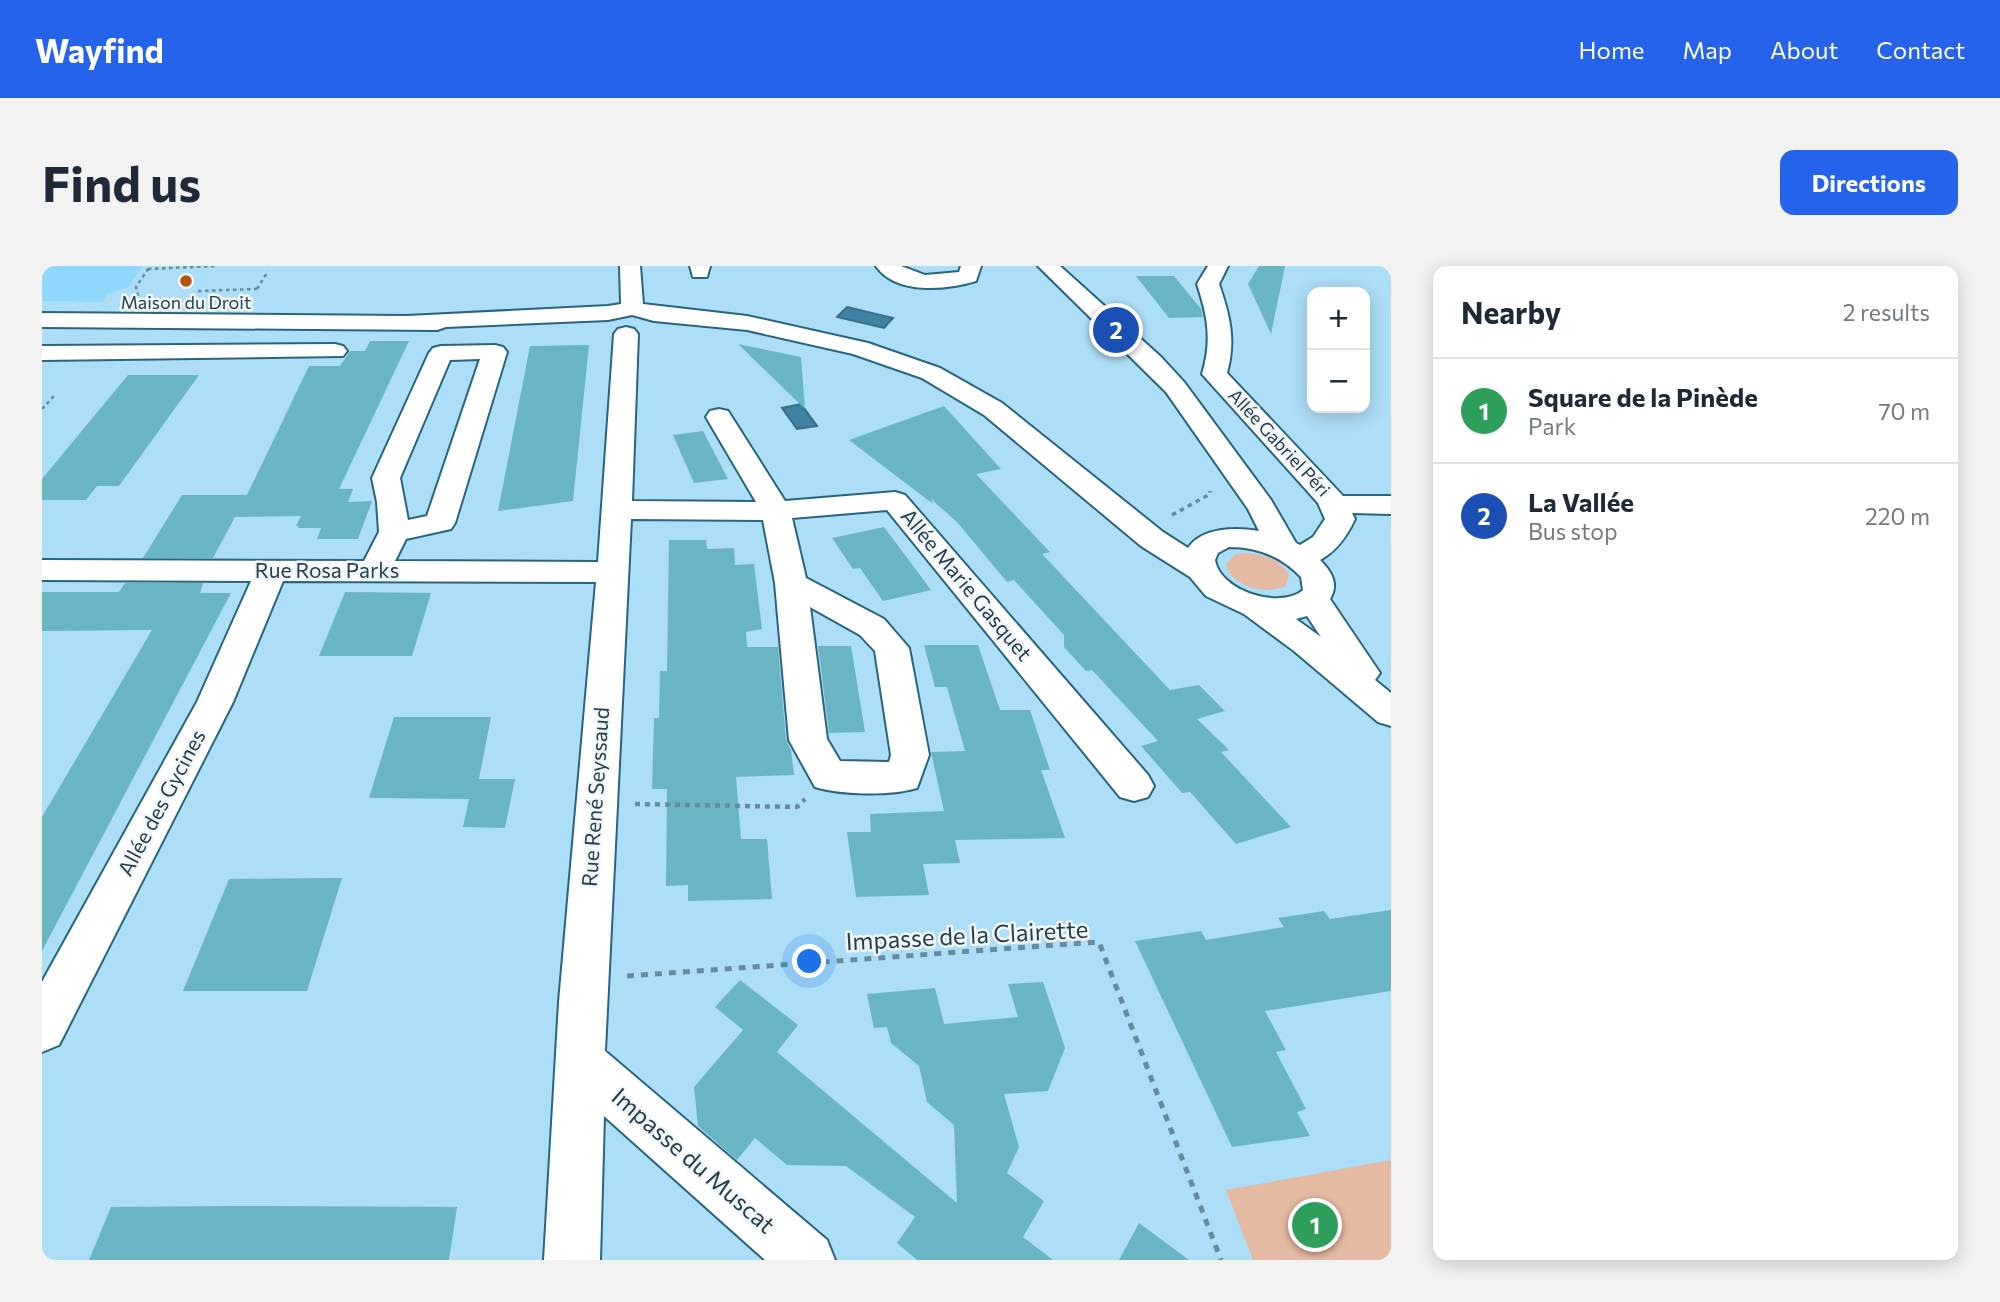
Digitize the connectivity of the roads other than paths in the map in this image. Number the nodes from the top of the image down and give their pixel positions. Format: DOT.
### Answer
graph roads {
  1 [pos="631,266"];
  2 [pos="971,266"];
  3 [pos="1048,266"];
  4 [pos="1218,266"];
  5 [pos="878,273"];
  6 [pos="42,320"];
  7 [pos="630,321"];
  8 [pos="335,351"];
  9 [pos="42,353"];
  10 [pos="719,417"];
  11 [pos="1245,489"];
  12 [pos="1391,505"];
  13 [pos="1334,506"];
  14 [pos="618,510"];
  15 [pos="776,511"];
  16 [pos="394,532"];
  17 [pos="1214,550"];
  18 [pos="1291,553"];
  19 [pos="42,570"];
  20 [pos="375,571"];
  21 [pos="271,572"];
  22 [pos="612,572"];
  23 [pos="791,583"];
  24 [pos="1313,599"];
  25 [pos="1255,606"];
  26 [pos="1388,710"];
  27 [pos="1134,786"];
  28 [pos="42,1029"];
  29 [pos="580,1062"];
  30 [pos="572,1260"];
  31 [pos="807,1260"];
  1 -- 7 [label="street, Rue René Seyssaud"];
  2 -- 5 [label="street"];
  3 -- 11 [label="street"];
  4 -- 13 [label="street, Allée Gabriel Péri"];
  6 -- 7 [label="street"];
  7 -- 14 [label="street, Rue René Seyssaud"];
  7 -- 17 [label="street"];
  8 -- 9 [label="street"];
  10 -- 15 [label="street"];
  11 -- 17 [label="street"];
  11 -- 18 [label="street"];
  12 -- 13 [label="street, Allée Gabriel Péri"];
  13 -- 18 [label="street, Allée Gabriel Péri"];
  14 -- 15 [label="street, Allée Marie Gasquet"];
  14 -- 22 [label="street, Rue René Seyssaud"];
  15 -- 23 [label="street"];
  15 -- 27 [label="street, Allée Marie Gasquet"];
  16 -- 16 [label="street"];
  16 -- 20 [label="street"];
  17 -- 18 [label="street"];
  17 -- 25 [label="street"];
  18 -- 24 [label="street"];
  19 -- 21 [label="street, Rue Rosa Parks"];
  20 -- 21 [label="street, Rue Rosa Parks"];
  20 -- 22 [label="street, Rue Rosa Parks"];
  21 -- 28 [label="street, Allée des Gycines"];
  22 -- 29 [label="street, Rue René Seyssaud"];
  23 -- 23 [label="street"];
  24 -- 25 [label="street"];
  24 -- 26 [label="street"];
  25 -- 26 [label="street"];
  29 -- 30 [label="street, Rue René Seyssaud"];
  29 -- 31 [label="street, Impasse du Muscat"];
}
